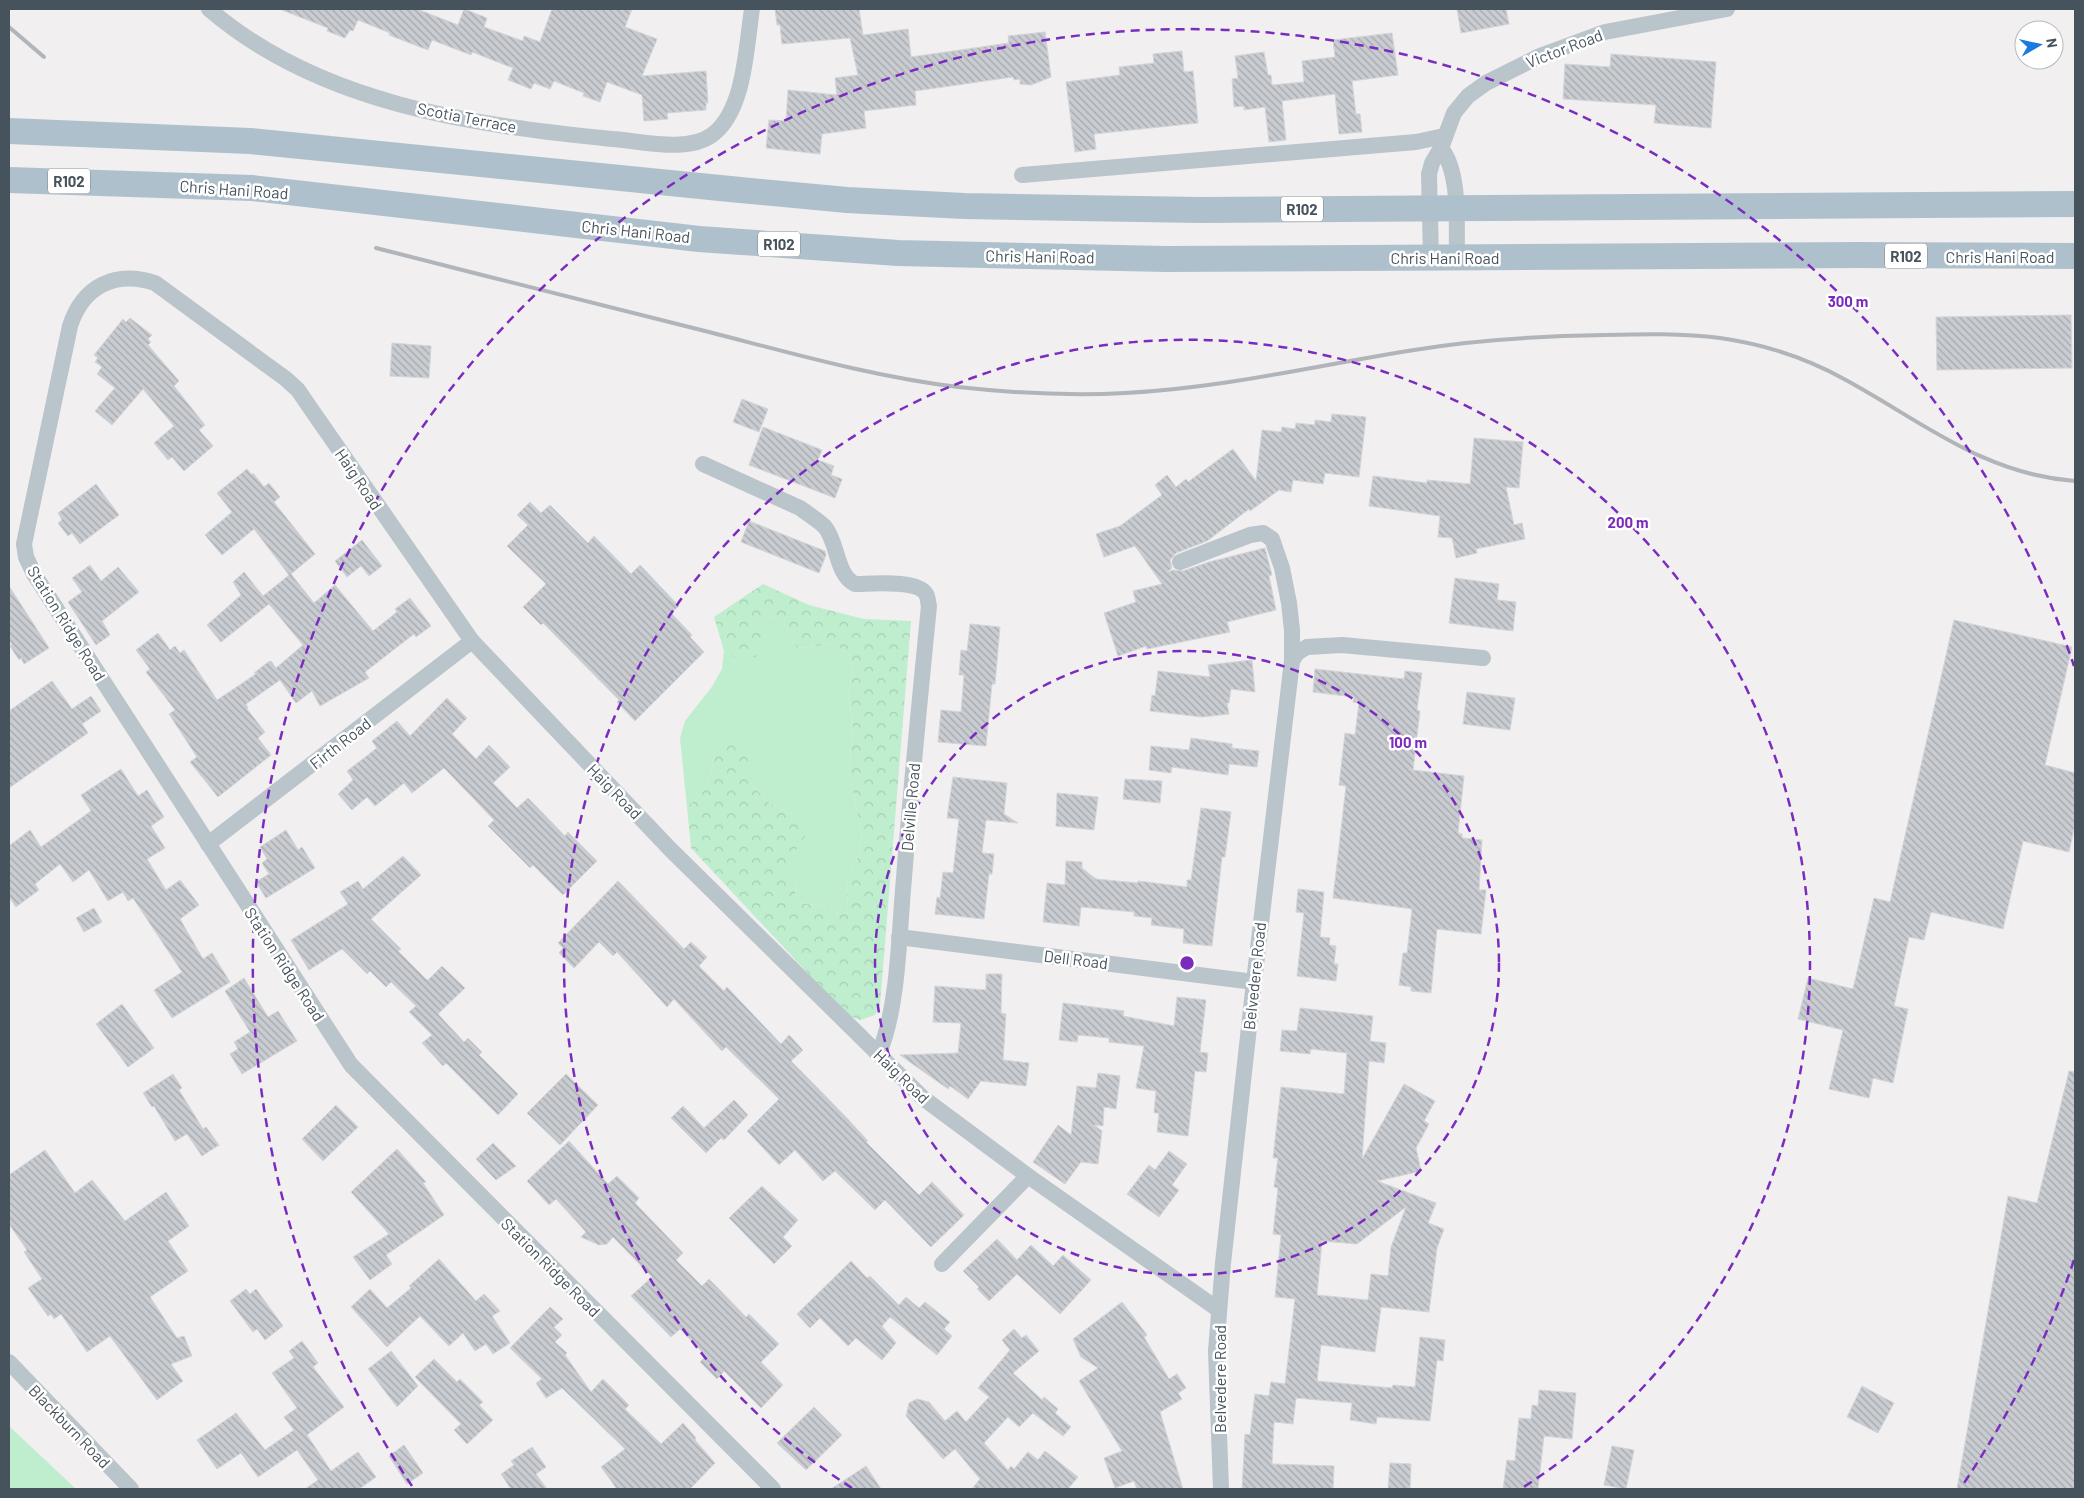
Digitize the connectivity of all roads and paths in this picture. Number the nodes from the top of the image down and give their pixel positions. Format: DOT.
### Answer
graph roads {
  1 [pos="209,9"];
  2 [pos="752,9"];
  3 [pos="1726,9"];
  4 [pos="9,131"];
  5 [pos="1442,142"];
  6 [pos="1022,175"];
  7 [pos="9,180"];
  8 [pos="2075,204"];
  9 [pos="1429,208"];
  10 [pos="1455,208"];
  11 [pos="2075,256"];
  12 [pos="1430,257"];
  13 [pos="1457,257"];
  14 [pos="70,326"];
  15 [pos="703,464"];
  16 [pos="1180,562"];
  17 [pos="472,642"];
  18 [pos="1483,658"];
  19 [pos="1292,661"];
  20 [pos="208,844"];
  21 [pos="899,937"];
  22 [pos="1254,982"];
  23 [pos="879,1054"];
  24 [pos="1028,1176"];
  25 [pos="942,1264"];
  26 [pos="1219,1310"];
  27 [pos="9,1362"];
  28 [pos="130,1489"];
  29 [pos="773,1489"];
  30 [pos="1221,1489"];
  1 -- 2 [label="street, Scotia Terrace"];
  3 -- 5 [label="street, Victor Road"];
  4 -- 9 [label="main road, R102"];
  5 -- 6 [label="street"];
  5 -- 9 [label="street, Victor Road"];
  5 -- 10 [label="street"];
  7 -- 12 [label="main road, Chris Hani Road / R102"];
  8 -- 10 [label="main road, R102"];
  9 -- 10 [label="main road, R102"];
  9 -- 12 [label="street, Victor Road"];
  10 -- 13 [label="street"];
  11 -- 13 [label="main road, Chris Hani Road / R102"];
  12 -- 13 [label="main road, Chris Hani Road / R102"];
  14 -- 17 [label="street, Haig Road"];
  14 -- 20 [label="street, Station Ridge Road"];
  15 -- 21 [label="street, Delville Road"];
  16 -- 19 [label="street, Belvedere Road"];
  17 -- 20 [label="street, Firth Road"];
  17 -- 23 [label="street, Haig Road"];
  18 -- 19 [label="street"];
  19 -- 22 [label="street, Belvedere Road"];
  20 -- 29 [label="street, Station Ridge Road"];
  21 -- 22 [label="street, Dell Road"];
  21 -- 23 [label="street, Delville Road"];
  22 -- 26 [label="street, Belvedere Road"];
  23 -- 24 [label="street, Haig Road"];
  24 -- 25 [label="street"];
  24 -- 26 [label="street, Haig Road"];
  26 -- 30 [label="street, Belvedere Road"];
  27 -- 28 [label="street, Blackburn Road"];
}
